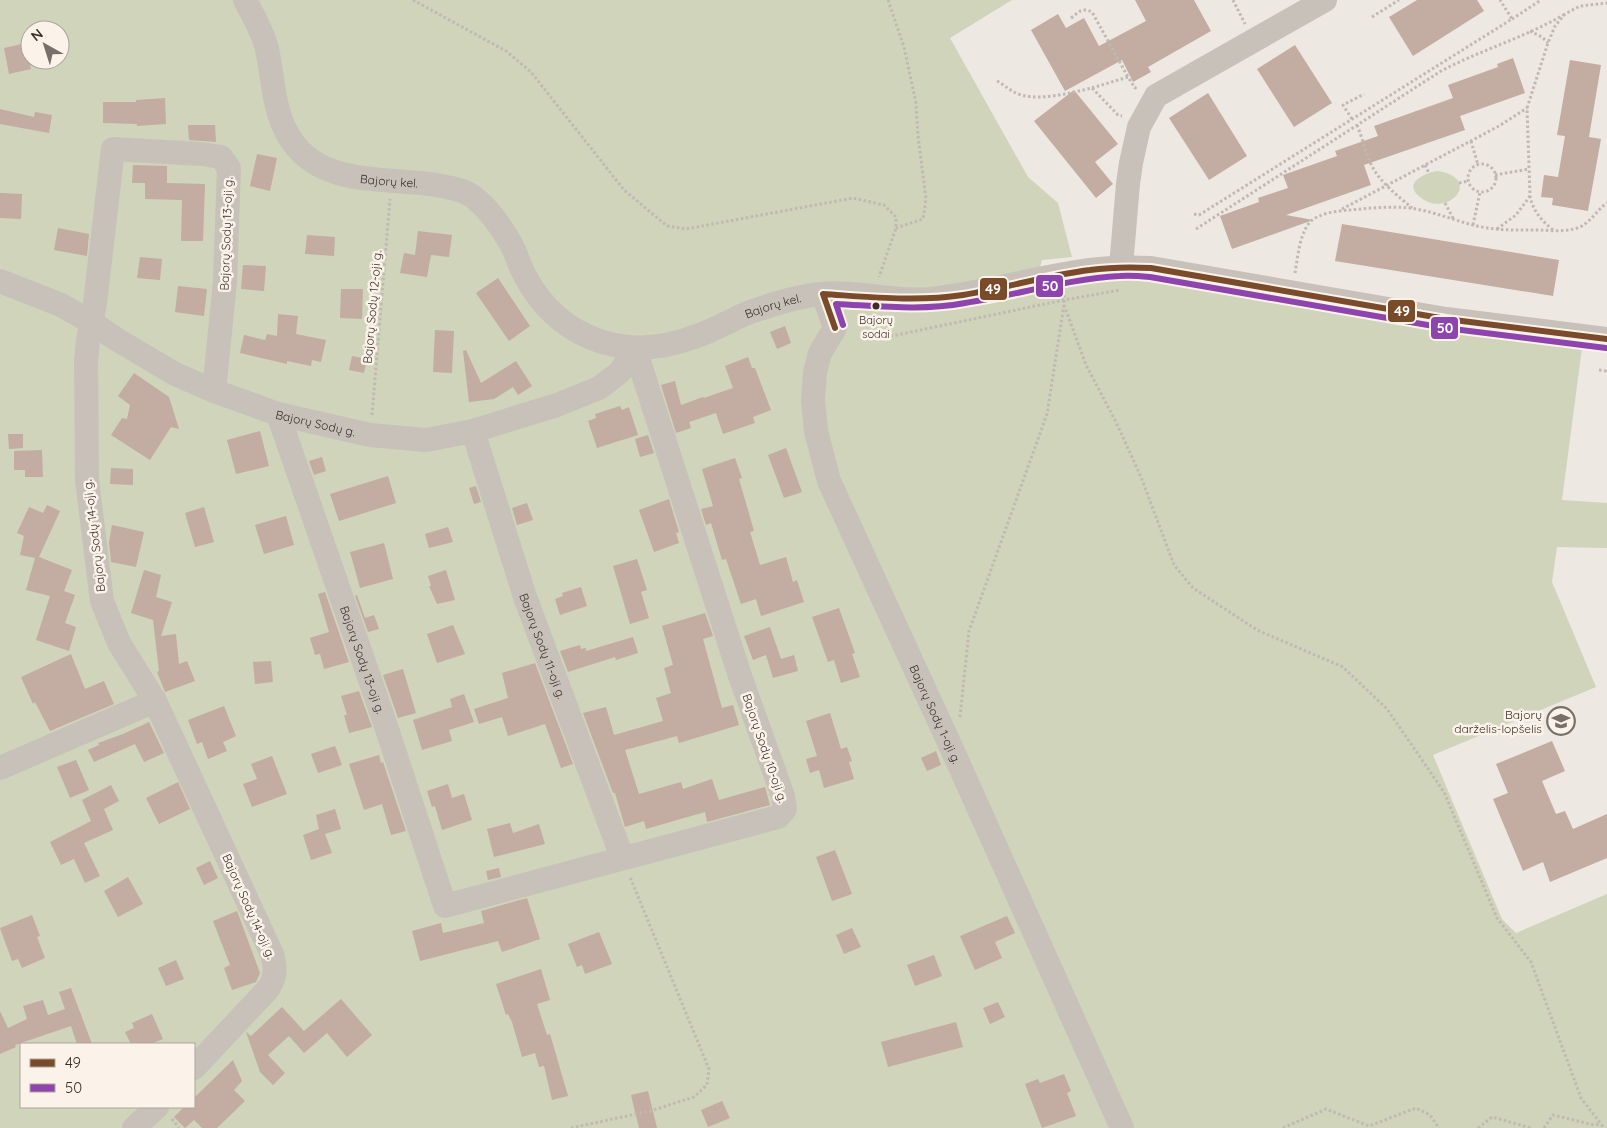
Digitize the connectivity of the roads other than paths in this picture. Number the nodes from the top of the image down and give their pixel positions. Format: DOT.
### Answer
graph roads {
  1 [pos="245,0"];
  2 [pos="1325,0"];
  3 [pos="113,150"];
  4 [pos="1124,278"];
  5 [pos="0,281"];
  6 [pos="823,294"];
  7 [pos="91,322"];
  8 [pos="1607,339"];
  9 [pos="635,349"];
  10 [pos="214,391"];
  11 [pos="278,414"];
  12 [pos="472,431"];
  13 [pos="155,702"];
  14 [pos="0,768"];
  15 [pos="622,857"];
  16 [pos="445,906"];
  17 [pos="195,1067"];
  18 [pos="156,1108"];
  19 [pos="134,1128"];
  20 [pos="1122,1128"];
  1 -- 9 [label="street, Bajorų kel."];
  2 -- 4 [label="street"];
  3 -- 7 [label="street, Bajorų Sodų 14-oji g."];
  3 -- 10 [label="street, Bajorų Sodų 13-oji g."];
  4 -- 6 [label="street, Bajorų kel."];
  4 -- 8 [label="street, Bajorų kel."];
  5 -- 7 [label="street, Bajorų Sodų g."];
  6 -- 9 [label="street, Bajorų kel."];
  6 -- 20 [label="street, Bajorų Sodų 1-oji g."];
  7 -- 10 [label="street, Bajorų Sodų g."];
  7 -- 13 [label="street, Bajorų Sodų 14-oji g."];
  9 -- 12 [label="street, Bajorų Sodų g."];
  9 -- 15 [label="street, Bajorų Sodų 10-oji g."];
  10 -- 11 [label="street, Bajorų Sodų g."];
  11 -- 12 [label="street, Bajorų Sodų g."];
  11 -- 16 [label="street, Bajorų Sodų 13-oji g."];
  12 -- 15 [label="street, Bajorų Sodų 11-oji g."];
  13 -- 14 [label="street"];
  13 -- 17 [label="street, Bajorų Sodų 14-oji g."];
  15 -- 16 [label="street, Bajorų Sodų 10-oji g."];
  18 -- 19 [label="street"];
}
